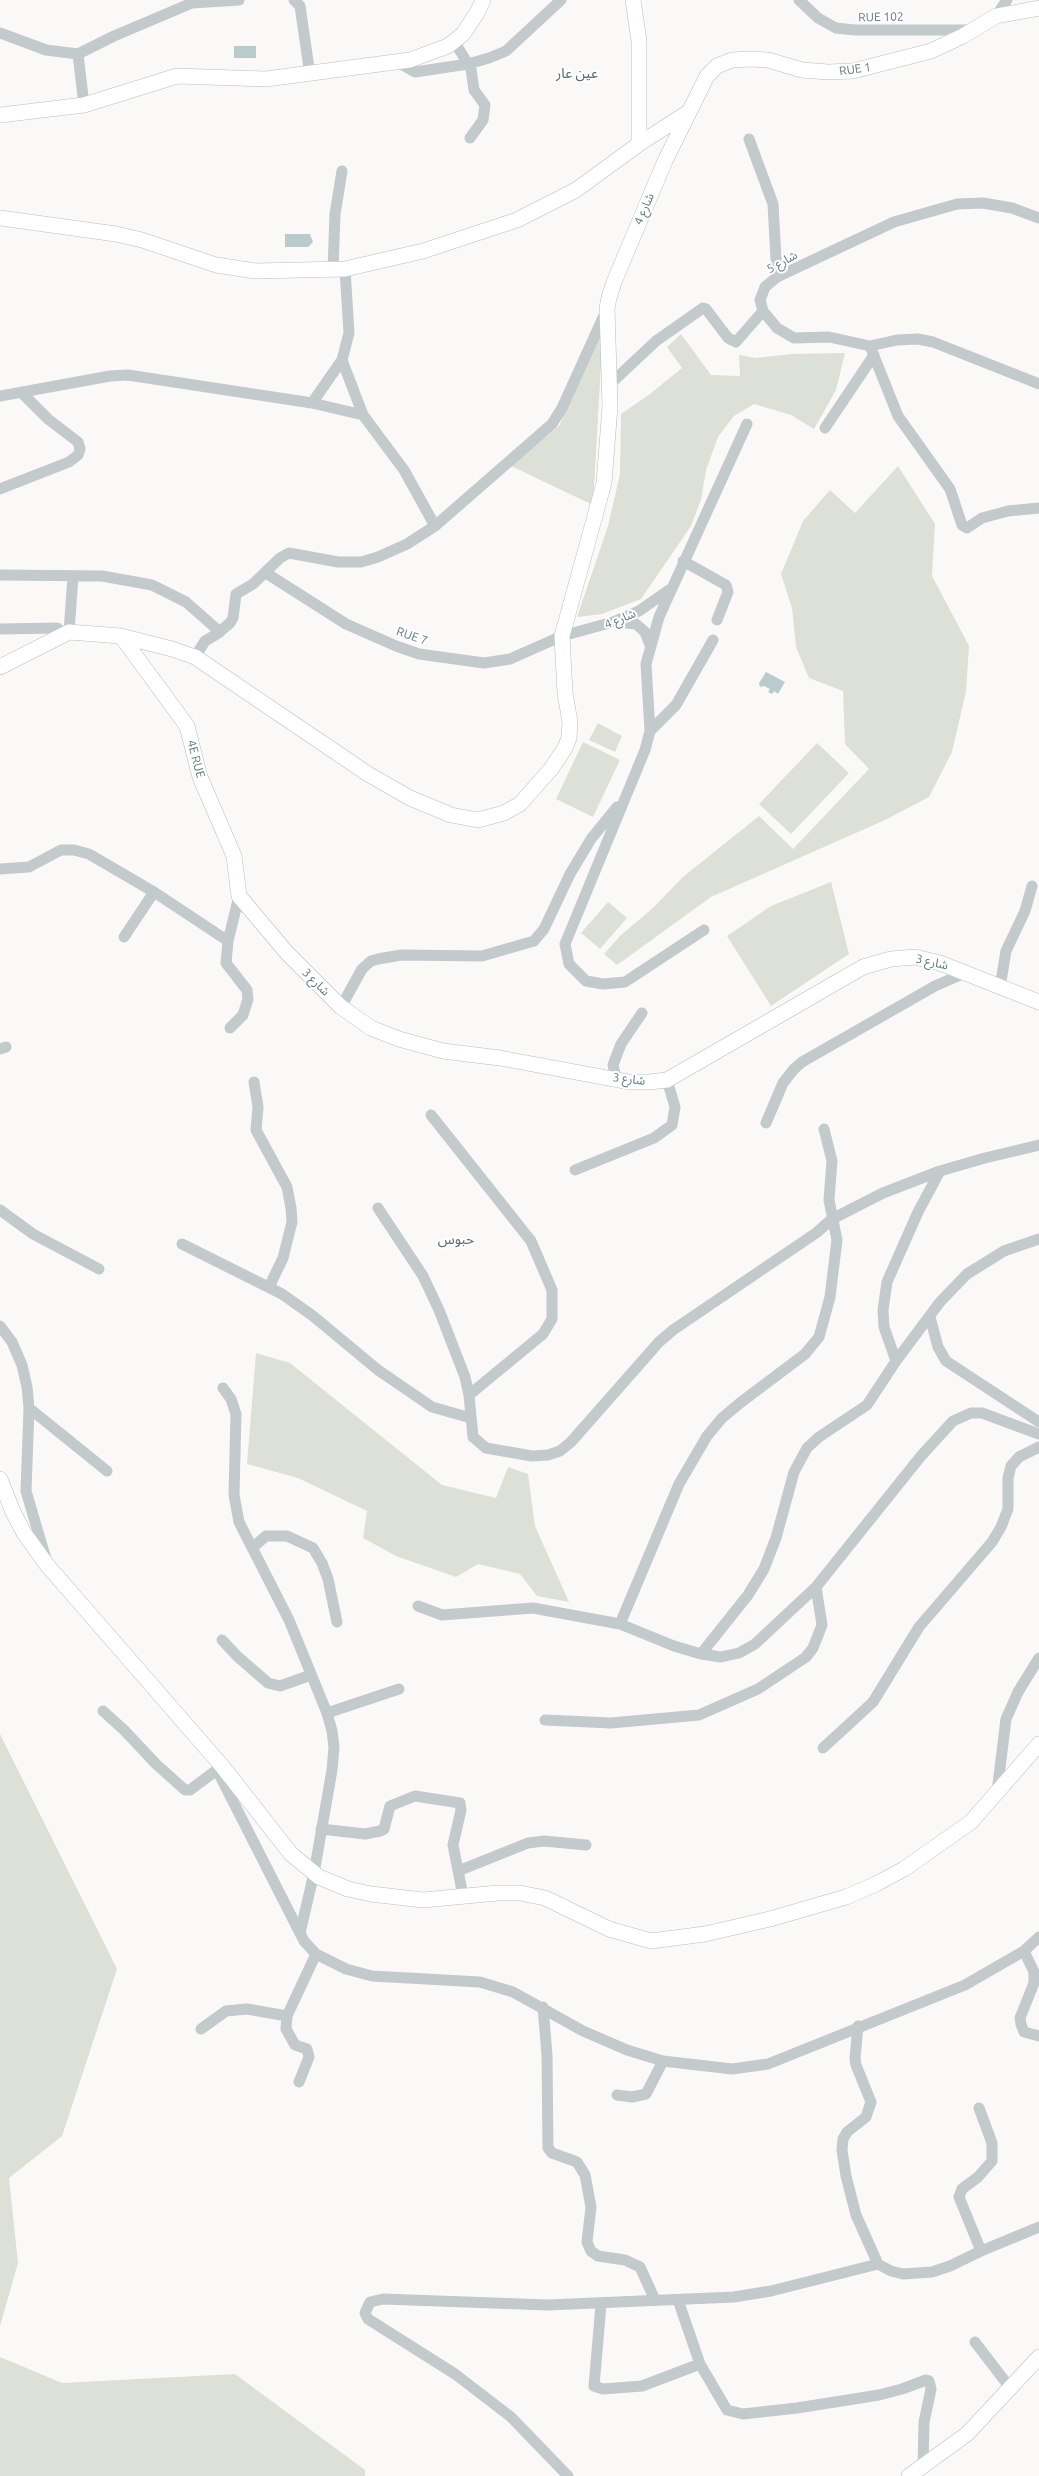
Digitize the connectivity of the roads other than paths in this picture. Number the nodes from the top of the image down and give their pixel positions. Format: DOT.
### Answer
graph roads {
  1 [pos="239,0"];
  2 [pos="294,0"];
  3 [pos="483,0"];
  4 [pos="561,0"];
  5 [pos="633,0"];
  6 [pos="799,0"];
  7 [pos="1007,0"];
  8 [pos="1039,8"];
  9 [pos="996,16"];
  10 [pos="973,30"];
  11 [pos="0,33"];
  12 [pos="454,40"];
  13 [pos="78,54"];
  14 [pos="398,62"];
  15 [pos="468,64"];
  16 [pos="310,75"];
  17 [pos="84,105"];
  18 [pos="688,113"];
  19 [pos="0,115"];
  20 [pos="470,138"];
  21 [pos="749,139"];
  22 [pos="639,144"];
  23 [pos="342,171"];
  24 [pos="0,218"];
  25 [pos="1039,218"];
  26 [pos="339,270"];
  27 [pos="777,276"];
  28 [pos="607,308"];
  29 [pos="763,311"];
  30 [pos="872,351"];
  31 [pos="342,360"];
  32 [pos="1039,384"];
  33 [pos="607,387"];
  34 [pos="22,392"];
  35 [pos="0,396"];
  36 [pos="312,403"];
  37 [pos="363,415"];
  38 [pos="747,424"];
  39 [pos="825,428"];
  40 [pos="0,489"];
  41 [pos="1039,508"];
  42 [pos="435,526"];
  43 [pos="683,561"];
  44 [pos="266,573"];
  45 [pos="0,575"];
  46 [pos="73,576"];
  47 [pos="671,588"];
  48 [pos="718,620"];
  49 [pos="613,622"];
  50 [pos="0,629"];
  51 [pos="220,632"];
  52 [pos="67,633"];
  53 [pos="121,636"];
  54 [pos="562,636"];
  55 [pos="713,640"];
  56 [pos="650,645"];
  57 [pos="195,657"];
  58 [pos="0,667"];
  59 [pos="650,731"];
  60 [pos="623,800"];
  61 [pos="0,869"];
  62 [pos="1032,886"];
  63 [pos="154,892"];
  64 [pos="240,896"];
  65 [pos="704,930"];
  66 [pos="124,937"];
  67 [pos="228,941"];
  68 [pos="967,972"];
  69 [pos="1000,986"];
  70 [pos="1039,1002"];
  71 [pos="341,1007"];
  72 [pos="642,1013"];
  73 [pos="230,1028"];
  74 [pos="616,1078"];
  75 [pos="667,1080"];
  76 [pos="254,1082"];
  77 [pos="431,1115"];
  78 [pos="766,1123"];
  79 [pos="824,1129"];
  80 [pos="1039,1145"];
  81 [pos="575,1170"];
  82 [pos="940,1171"];
  83 [pos="378,1208"];
  84 [pos="0,1210"];
  85 [pos="832,1219"];
  86 [pos="1039,1239"];
  87 [pos="182,1244"];
  88 [pos="99,1269"];
  89 [pos="269,1287"];
  90 [pos="930,1317"];
  91 [pos="0,1326"];
  92 [pos="896,1361"];
  93 [pos="223,1388"];
  94 [pos="469,1395"];
  95 [pos="29,1408"];
  96 [pos="471,1418"];
  97 [pos="1039,1422"];
  98 [pos="1039,1434"];
  99 [pos="1039,1447"];
  100 [pos="107,1471"];
  101 [pos="0,1479"];
  102 [pos="252,1548"];
  103 [pos="47,1565"];
  104 [pos="816,1587"];
  105 [pos="418,1606"];
  106 [pos="337,1622"];
  107 [pos="620,1624"];
  108 [pos="222,1640"];
  109 [pos="701,1654"];
  110 [pos="1039,1658"];
  111 [pos="311,1674"];
  112 [pos="399,1689"];
  113 [pos="103,1711"];
  114 [pos="327,1713"];
  115 [pos="545,1720"];
  116 [pos="1039,1744"];
  117 [pos="823,1748"];
  118 [pos="219,1768"];
  119 [pos="997,1793"];
  120 [pos="321,1829"];
  121 [pos="586,1845"];
  122 [pos="458,1872"];
  123 [pos="314,1873"];
  124 [pos="463,1896"];
  125 [pos="300,1933"];
  126 [pos="1039,1937"];
  127 [pos="1024,1951"];
  128 [pos="316,1954"];
  129 [pos="543,2008"];
  130 [pos="288,2016"];
  131 [pos="858,2026"];
  132 [pos="201,2029"];
  133 [pos="1039,2036"];
  134 [pos="663,2061"];
  135 [pos="299,2082"];
  136 [pos="617,2094"];
  137 [pos="979,2108"];
  138 [pos="1039,2227"];
  139 [pos="981,2251"];
  140 [pos="878,2264"];
  141 [pos="655,2300"];
  142 [pos="678,2300"];
  143 [pos="602,2304"];
  144 [pos="975,2342"];
  145 [pos="1039,2357"];
  146 [pos="700,2364"];
  147 [pos="1011,2389"];
  148 [pos="923,2468"];
  149 [pos="568,2476"];
  150 [pos="909,2476"];
  1 -- 13 [label="street"];
  2 -- 16 [label="street"];
  3 -- 12 [label="street"];
  4 -- 15 [label="street"];
  5 -- 22 [label="street"];
  6 -- 10 [label="street, RUE 102"];
  7 -- 9 [label="street"];
  8 -- 9 [label="street, RUE 1"];
  9 -- 10 [label="street, RUE 1"];
  10 -- 18 [label="street, RUE 1"];
  11 -- 13 [label="street"];
  12 -- 14 [label="street"];
  12 -- 15 [label="street"];
  13 -- 17 [label="street"];
  14 -- 15 [label="street"];
  14 -- 16 [label="street"];
  15 -- 20 [label="street"];
  16 -- 17 [label="street"];
  17 -- 19 [label="street"];
  18 -- 22 [label="street"];
  18 -- 28 [label="street, شارع 4"];
  21 -- 27 [label="street"];
  22 -- 26 [label="street"];
  23 -- 26 [label="street"];
  24 -- 26 [label="street"];
  25 -- 27 [label="street, شارع 5"];
  26 -- 31 [label="street"];
  27 -- 29 [label="street, شارع 5"];
  28 -- 33 [label="street, شارع 4"];
  28 -- 42 [label="street"];
  29 -- 30 [label="street"];
  29 -- 33 [label="street"];
  30 -- 32 [label="street"];
  30 -- 39 [label="street"];
  30 -- 41 [label="street"];
  31 -- 36 [label="street"];
  31 -- 37 [label="street"];
  33 -- 54 [label="street, شارع 4"];
  34 -- 35 [label="street"];
  34 -- 36 [label="street"];
  34 -- 40 [label="street"];
  36 -- 37 [label="street"];
  37 -- 42 [label="street"];
  38 -- 43 [label="street"];
  42 -- 44 [label="street"];
  43 -- 47 [label="street"];
  43 -- 48 [label="street"];
  44 -- 51 [label="street"];
  44 -- 54 [label="street, RUE 7"];
  45 -- 46 [label="street"];
  46 -- 51 [label="street"];
  46 -- 52 [label="street"];
  47 -- 49 [label="street, شارع 4"];
  47 -- 56 [label="street"];
  49 -- 54 [label="street, شارع 4"];
  49 -- 56 [label="street"];
  50 -- 52 [label="street"];
  51 -- 57 [label="street"];
  52 -- 53 [label="street, شارع 4"];
  52 -- 58 [label="street"];
  53 -- 57 [label="street, شارع 4"];
  53 -- 64 [label="street, 4E RUE"];
  54 -- 57 [label="street, شارع 4"];
  55 -- 59 [label="street"];
  56 -- 59 [label="street"];
  59 -- 60 [label="street"];
  60 -- 65 [label="street"];
  60 -- 71 [label="street"];
  61 -- 63 [label="street"];
  62 -- 69 [label="street"];
  63 -- 66 [label="street"];
  63 -- 67 [label="street"];
  64 -- 67 [label="street"];
  64 -- 71 [label="street, شارع 3"];
  67 -- 73 [label="street"];
  68 -- 69 [label="street, شارع 3"];
  68 -- 75 [label="street, شارع 3"];
  68 -- 78 [label="street"];
  69 -- 70 [label="street, شارع 3"];
  71 -- 74 [label="street, شارع 3"];
  72 -- 74 [label="street"];
  74 -- 75 [label="street, شارع 3"];
  75 -- 81 [label="street"];
  76 -- 89 [label="street"];
  77 -- 94 [label="street"];
  79 -- 85 [label="street"];
  80 -- 82 [label="street"];
  82 -- 85 [label="street"];
  82 -- 92 [label="street"];
  83 -- 94 [label="street"];
  84 -- 88 [label="street"];
  85 -- 96 [label="street"];
  85 -- 107 [label="street"];
  86 -- 90 [label="street"];
  87 -- 89 [label="street"];
  89 -- 96 [label="street"];
  90 -- 92 [label="street"];
  90 -- 97 [label="street"];
  91 -- 95 [label="street"];
  92 -- 109 [label="street"];
  93 -- 102 [label="street"];
  94 -- 96 [label="street"];
  95 -- 100 [label="street"];
  95 -- 103 [label="street"];
  98 -- 104 [label="street"];
  99 -- 117 [label="street"];
  101 -- 103 [label="street"];
  102 -- 106 [label="street"];
  102 -- 111 [label="street"];
  103 -- 118 [label="street"];
  104 -- 109 [label="street"];
  104 -- 115 [label="street"];
  105 -- 107 [label="street"];
  107 -- 109 [label="street"];
  108 -- 111 [label="street"];
  110 -- 119 [label="street"];
  111 -- 114 [label="street"];
  112 -- 114 [label="street"];
  113 -- 118 [label="street"];
  114 -- 120 [label="street"];
  116 -- 119 [label="street"];
  118 -- 123 [label="street"];
  118 -- 125 [label="street"];
  119 -- 124 [label="street"];
  120 -- 122 [label="street"];
  120 -- 123 [label="street"];
  121 -- 122 [label="street"];
  122 -- 124 [label="street"];
  123 -- 124 [label="street"];
  123 -- 125 [label="street"];
  125 -- 128 [label="street"];
  126 -- 127 [label="street"];
  127 -- 131 [label="street"];
  127 -- 133 [label="street"];
  128 -- 129 [label="street"];
  128 -- 130 [label="street"];
  129 -- 134 [label="street"];
  129 -- 141 [label="street"];
  130 -- 132 [label="street"];
  130 -- 135 [label="street"];
  131 -- 134 [label="street"];
  131 -- 140 [label="street"];
  134 -- 136 [label="street"];
  137 -- 139 [label="street"];
  138 -- 139 [label="street"];
  139 -- 140 [label="street"];
  140 -- 142 [label="street"];
  141 -- 142 [label="street"];
  141 -- 143 [label="street"];
  142 -- 146 [label="street"];
  143 -- 146 [label="street"];
  143 -- 149 [label="street"];
  144 -- 147 [label="street"];
  145 -- 147 [label="street"];
  146 -- 148 [label="street"];
  147 -- 148 [label="street"];
  148 -- 150 [label="street"];
}
